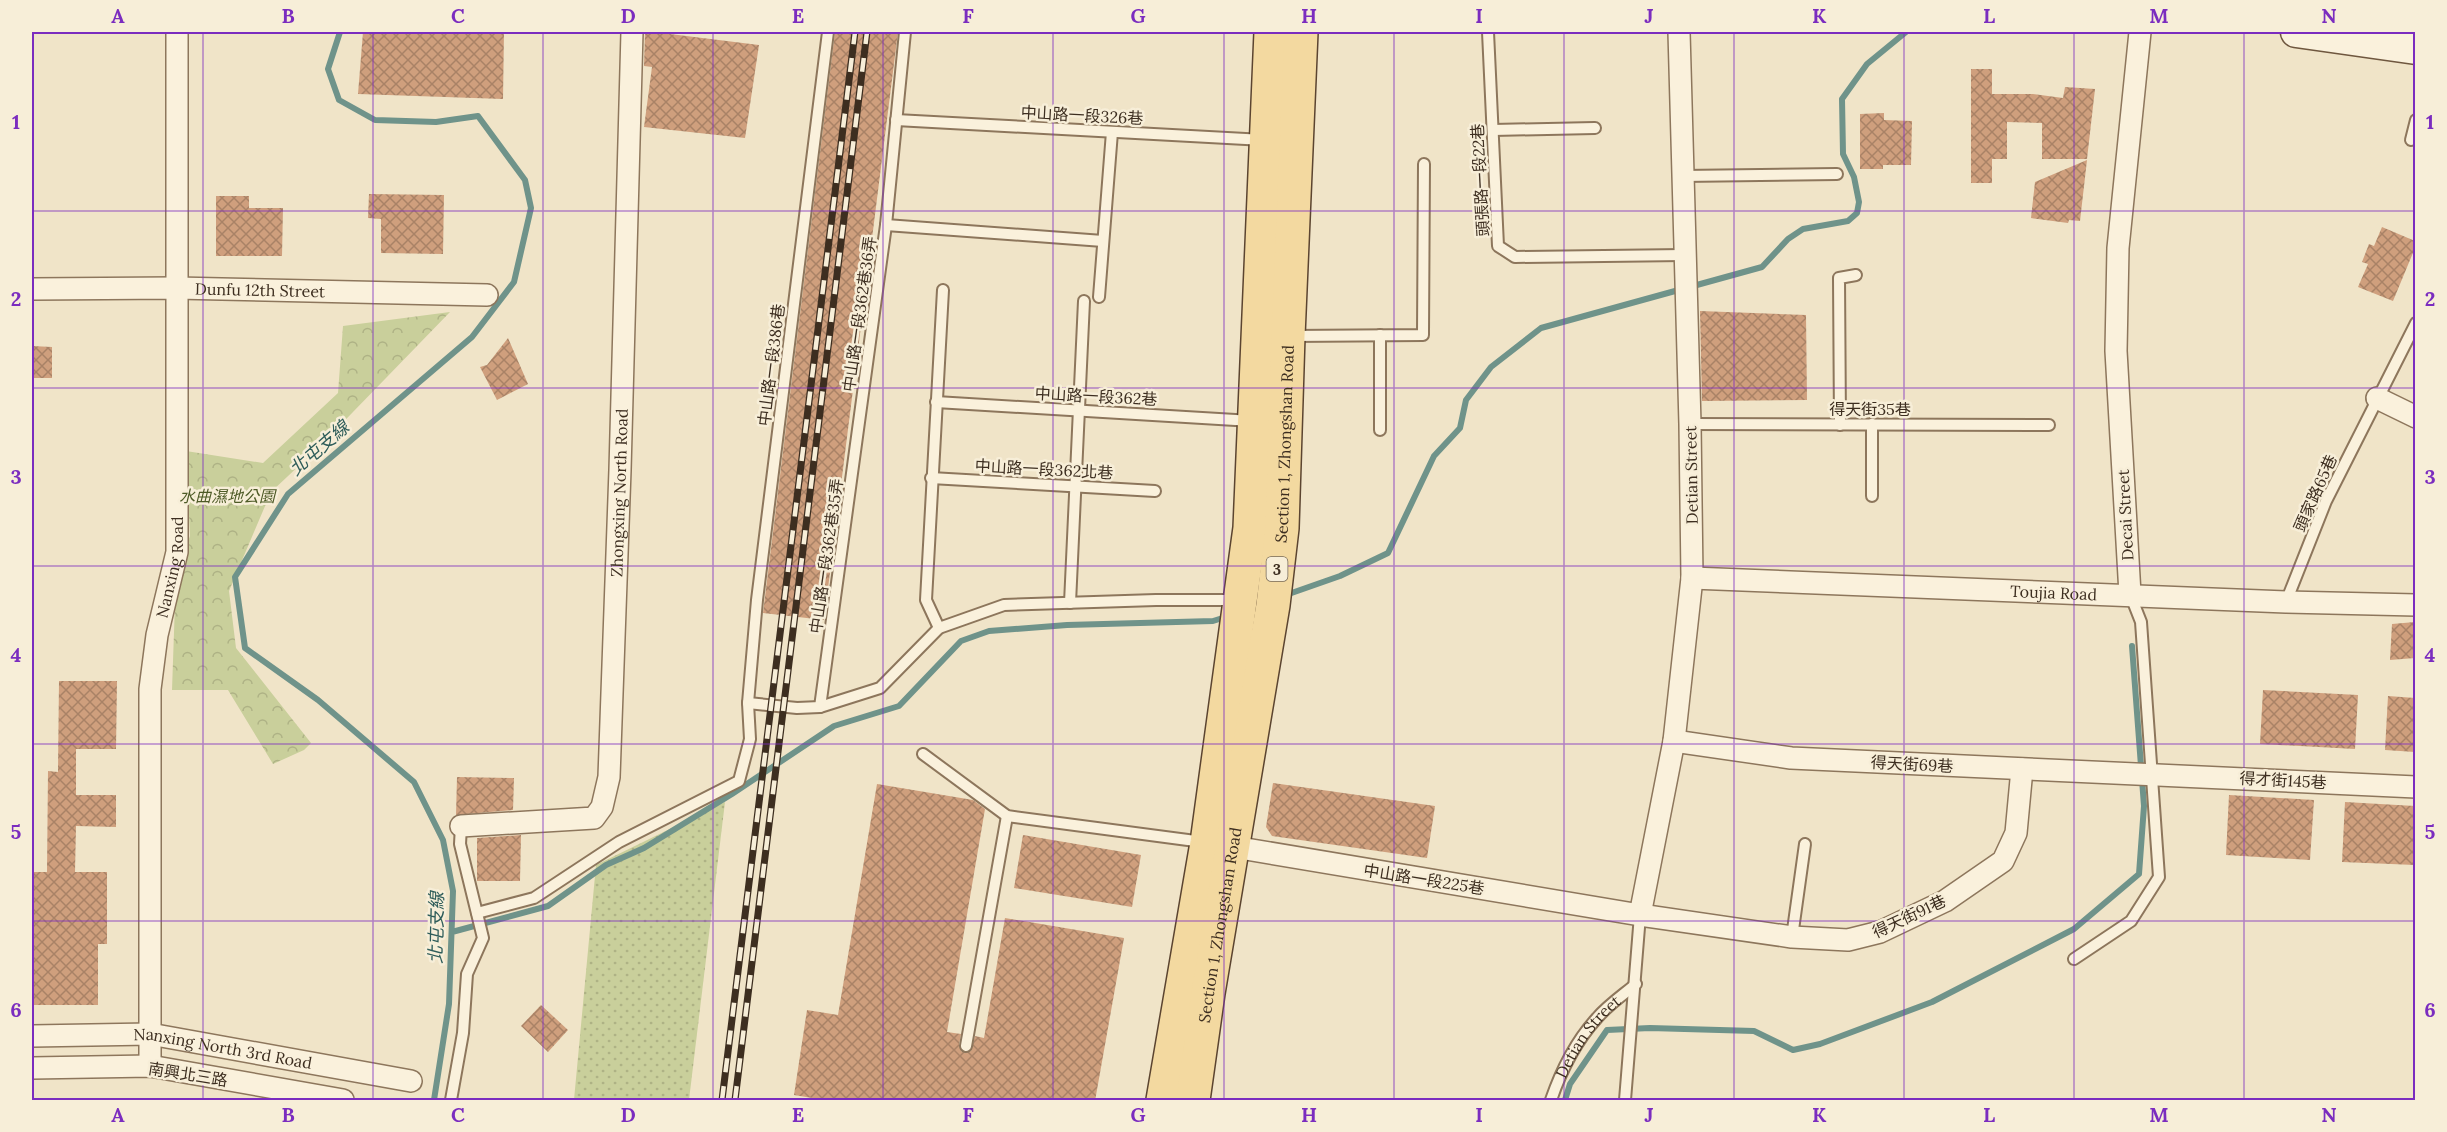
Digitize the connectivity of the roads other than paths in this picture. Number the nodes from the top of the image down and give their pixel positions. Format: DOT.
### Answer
graph roads {
  1 [pos="177,32"];
  2 [pos="632,32"];
  3 [pos="828,32"];
  4 [pos="905,32"];
  5 [pos="1271,32"];
  6 [pos="1301,32"];
  7 [pos="1488,32"];
  8 [pos="1678,32"];
  9 [pos="2140,32"];
  10 [pos="2296,32"];
  11 [pos="2349,35"];
  12 [pos="2415,49"];
  13 [pos="896,120"];
  14 [pos="2415,120"];
  15 [pos="1594,128"];
  16 [pos="1493,130"];
  17 [pos="1112,132"];
  18 [pos="2411,140"];
  19 [pos="1266,141"];
  20 [pos="1424,164"];
  21 [pos="1837,174"];
  22 [pos="1682,176"];
  23 [pos="886,225"];
  24 [pos="1103,242"];
  25 [pos="1684,255"];
  26 [pos="1856,275"];
  27 [pos="176,288"];
  28 [pos="32,289"];
  29 [pos="943,290"];
  30 [pos="487,295"];
  31 [pos="1099,297"];
  32 [pos="1084,301"];
  33 [pos="2415,323"];
  34 [pos="1380,335"];
  35 [pos="1288,336"];
  36 [pos="2376,398"];
  37 [pos="936,402"];
  38 [pos="861,408"];
  39 [pos="1079,411"];
  40 [pos="2415,417"];
  41 [pos="1255,421"];
  42 [pos="1690,424"];
  43 [pos="1872,424"];
  44 [pos="1840,425"];
  45 [pos="2049,425"];
  46 [pos="1380,430"];
  47 [pos="932,478"];
  48 [pos="1076,486"];
  49 [pos="1155,491"];
  50 [pos="1872,496"];
  51 [pos="1692,578"];
  52 [pos="2130,594"];
  53 [pos="1242,600"];
  54 [pos="2286,602"];
  55 [pos="1070,603"];
  56 [pos="2415,605"];
  57 [pos="939,628"];
  58 [pos="748,703"];
  59 [pos="820,708"];
  60 [pos="1674,741"];
  61 [pos="923,754"];
  62 [pos="2022,769"];
  63 [pos="2151,774"];
  64 [pos="2415,787"];
  65 [pos="1006,816"];
  66 [pos="461,826"];
  67 [pos="1804,843"];
  68 [pos="1220,845"];
  69 [pos="477,913"];
  70 [pos="1640,915"];
  71 [pos="1792,937"];
  72 [pos="2074,959"];
  73 [pos="1636,984"];
  74 [pos="150,1034"];
  75 [pos="32,1036"];
  76 [pos="966,1046"];
  77 [pos="150,1066"];
  78 [pos="32,1068"];
  79 [pos="411,1081"];
  80 [pos="343,1101"];
  81 [pos="451,1101"];
  82 [pos="1163,1101"];
  83 [pos="1193,1101"];
  84 [pos="1551,1101"];
  85 [pos="1625,1101"];
  1 -- 27 [label="street, Nanxing Road"];
  2 -- 66 [label="street, Zhongxing North Road"];
  3 -- 58 [label="lane, 中山路一段386巷"];
  4 -- 13 [label="lane, 中山路一段362巷36弄"];
  5 -- 19 [label="main road, Section 1, Zhongshan Road / 3"];
  6 -- 35 [label="main road, Section 1, Zhongshan Road / 3"];
  7 -- 16 [label="lane, 頭張路一段22巷"];
  8 -- 22 [label="street, Detian Street"];
  9 -- 52 [label="street, Decai Street"];
  10 -- 11 [label="street"];
  11 -- 12 [label="street"];
  13 -- 17 [label="lane, 中山路一段326巷"];
  13 -- 23 [label="lane, 中山路一段362巷36弄"];
  14 -- 18 [label="lane"];
  15 -- 16 [label="lane"];
  16 -- 25 [label="lane, 頭張路一段22巷"];
  17 -- 19 [label="lane, 中山路一段326巷"];
  17 -- 24 [label="lane"];
  19 -- 41 [label="main road, Section 1, Zhongshan Road / 3"];
  20 -- 34 [label="lane"];
  21 -- 22 [label="lane"];
  22 -- 25 [label="street, Detian Street"];
  23 -- 24 [label="lane"];
  23 -- 38 [label="lane, 中山路一段362巷36弄"];
  24 -- 31 [label="lane"];
  25 -- 42 [label="street, Detian Street"];
  26 -- 44 [label="lane"];
  27 -- 28 [label="street, Dunfu 12th Street"];
  27 -- 30 [label="street, Dunfu 12th Street"];
  27 -- 74 [label="street, Nanxing Road"];
  29 -- 37 [label="lane"];
  32 -- 39 [label="lane"];
  33 -- 36 [label="lane, 頭家路65巷"];
  34 -- 35 [label="lane"];
  34 -- 46 [label="lane"];
  35 -- 68 [label="main road, Section 1, Zhongshan Road / 3"];
  36 -- 40 [label="street"];
  36 -- 54 [label="lane, 頭家路65巷"];
  37 -- 39 [label="lane, 中山路一段362巷"];
  37 -- 47 [label="lane"];
  38 -- 59 [label="lane, 中山路一段362巷35弄"];
  39 -- 41 [label="lane, 中山路一段362巷"];
  39 -- 48 [label="lane"];
  41 -- 53 [label="main road, Section 1, Zhongshan Road / 3"];
  42 -- 44 [label="lane, 得天街35巷"];
  42 -- 51 [label="street, Detian Street"];
  43 -- 44 [label="lane, 得天街35巷"];
  43 -- 45 [label="lane, 得天街35巷"];
  43 -- 50 [label="lane"];
  47 -- 48 [label="lane, 中山路一段362北巷"];
  47 -- 57 [label="lane"];
  48 -- 49 [label="lane, 中山路一段362北巷"];
  48 -- 55 [label="lane"];
  51 -- 52 [label="street, Toujia Road"];
  51 -- 60 [label="street, Detian Street"];
  52 -- 54 [label="street, Toujia Road"];
  52 -- 63 [label="lane, Decai Street"];
  53 -- 55 [label="lane"];
  53 -- 68 [label="main road, Section 1, Zhongshan Road / 3"];
  54 -- 56 [label="street, Toujia Road"];
  55 -- 57 [label="lane"];
  57 -- 59 [label="lane"];
  58 -- 59 [label="lane"];
  58 -- 69 [label="lane, 中山路一段386巷"];
  60 -- 62 [label="street, 得天街69巷"];
  60 -- 70 [label="street, Detian Street"];
  61 -- 65 [label="lane"];
  62 -- 63 [label="street, 得天街69巷"];
  62 -- 71 [label="street, 得天街91巷"];
  63 -- 64 [label="street, 得才街145巷"];
  63 -- 72 [label="lane, Decai Street"];
  65 -- 68 [label="lane"];
  65 -- 76 [label="lane"];
  66 -- 69 [label="lane"];
  67 -- 71 [label="lane"];
  68 -- 70 [label="street, 中山路一段225巷"];
  68 -- 82 [label="main road, Section 1, Zhongshan Road / 3"];
  68 -- 83 [label="main road, Section 1, Zhongshan Road / 3"];
  69 -- 81 [label="lane"];
  70 -- 71 [label="street, 得天街91巷"];
  70 -- 73 [label="lane"];
  73 -- 84 [label="lane, Detian Street"];
  73 -- 85 [label="lane"];
  74 -- 75 [label="street, Nanxing North 3rd Road"];
  74 -- 77 [label="street, Nanxing Road"];
  74 -- 79 [label="street, Nanxing North 3rd Road"];
  77 -- 78 [label="street, 南興北三路"];
  77 -- 80 [label="street, 南興北三路"];
}
